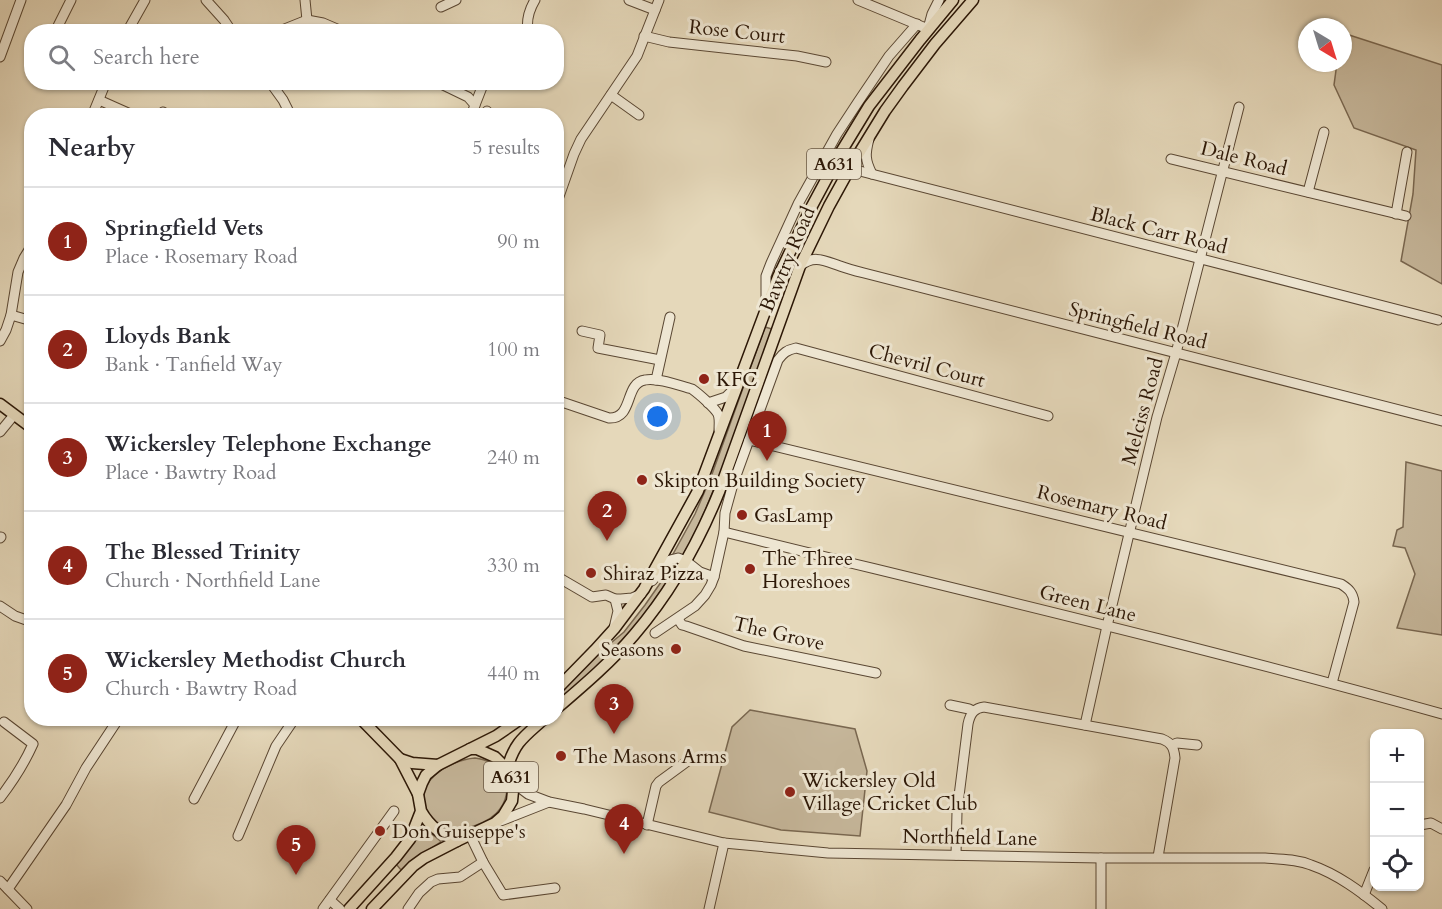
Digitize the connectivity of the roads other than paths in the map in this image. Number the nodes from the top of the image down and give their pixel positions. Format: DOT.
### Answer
graph roads {
  1 [pos="21,0"];
  2 [pos="72,0"];
  3 [pos="145,0"];
  4 [pos="206,0"];
  5 [pos="305,0"];
  6 [pos="535,0"];
  7 [pos="629,0"];
  8 [pos="658,0"];
  9 [pos="858,0"];
  10 [pos="939,0"];
  11 [pos="953,0"];
  12 [pos="973,0"];
  13 [pos="457,3"];
  14 [pos="441,6"];
  15 [pos="655,10"];
  16 [pos="307,20"];
  17 [pos="56,24"];
  18 [pos="132,24"];
  19 [pos="227,24"];
  20 [pos="297,24"];
  21 [pos="325,24"];
  22 [pos="527,24"];
  23 [pos="917,24"];
  24 [pos="928,29"];
  25 [pos="644,36"];
  26 [pos="0,57"];
  27 [pos="826,62"];
  28 [pos="102,90"];
  29 [pos="276,90"];
  30 [pos="454,90"];
  31 [pos="481,90"];
  32 [pos="611,95"];
  33 [pos="99,100"];
  34 [pos="475,105"];
  35 [pos="1239,107"];
  36 [pos="96,108"];
  37 [pos="117,108"];
  38 [pos="287,108"];
  39 [pos="474,108"];
  40 [pos="639,115"];
  41 [pos="1324,132"];
  42 [pos="851,136"];
  43 [pos="867,141"];
  44 [pos="1407,152"];
  45 [pos="1171,159"];
  46 [pos="836,161"];
  47 [pos="850,168"];
  48 [pos="1223,171"];
  49 [pos="872,174"];
  50 [pos="564,183"];
  51 [pos="1308,192"];
  52 [pos="1396,214"];
  53 [pos="1406,216"];
  54 [pos="815,233"];
  55 [pos="24,258"];
  56 [pos="1200,259"];
  57 [pos="825,260"];
  58 [pos="800,266"];
  59 [pos="766,310"];
  60 [pos="11,315"];
  61 [pos="670,317"];
  62 [pos="24,319"];
  63 [pos="1438,320"];
  64 [pos="582,331"];
  65 [pos="0,341"];
  66 [pos="1176,353"];
  67 [pos="660,360"];
  68 [pos="656,380"];
  69 [pos="738,385"];
  70 [pos="564,403"];
  71 [pos="708,403"];
  72 [pos="0,404"];
  73 [pos="14,415"];
  74 [pos="1048,416"];
  75 [pos="1442,421"];
  76 [pos="24,422"];
  77 [pos="0,432"];
  78 [pos="720,435"];
  79 [pos="749,440"];
  80 [pos="724,532"];
  81 [pos="1130,532"];
  82 [pos="686,561"];
  83 [pos="700,572"];
  84 [pos="676,576"];
  85 [pos="714,577"];
  86 [pos="564,581"];
  87 [pos="642,592"];
  88 [pos="615,598"];
  89 [pos="0,606"];
  90 [pos="24,619"];
  91 [pos="678,619"];
  92 [pos="1107,626"];
  93 [pos="614,629"];
  94 [pos="655,633"];
  95 [pos="876,673"];
  96 [pos="564,682"];
  97 [pos="1332,683"];
  98 [pos="564,702"];
  99 [pos="950,705"];
  100 [pos="973,711"];
  101 [pos="1442,714"];
  102 [pos="4,722"];
  103 [pos="1085,725"];
  104 [pos="114,726"];
  105 [pos="233,726"];
  106 [pos="290,726"];
  107 [pos="368,726"];
  108 [pos="510,726"];
  109 [pos="536,726"];
  110 [pos="1172,745"];
  111 [pos="1197,745"];
  112 [pos="470,749"];
  113 [pos="400,759"];
  114 [pos="689,760"];
  115 [pos="438,765"];
  116 [pos="507,769"];
  117 [pos="512,782"];
  118 [pos="418,794"];
  119 [pos="0,798"];
  120 [pos="195,799"];
  121 [pos="549,802"];
  122 [pos="394,811"];
  123 [pos="421,812"];
  124 [pos="495,823"];
  125 [pos="1424,824"];
  126 [pos="647,825"];
  127 [pos="1442,829"];
  128 [pos="470,835"];
  129 [pos="238,836"];
  130 [pos="458,841"];
  131 [pos="724,843"];
  132 [pos="956,855"];
  133 [pos="1158,857"];
  134 [pos="1101,858"];
  135 [pos="483,862"];
  136 [pos="1370,880"];
  137 [pos="0,881"];
  138 [pos="555,888"];
  139 [pos="8,889"];
  140 [pos="1364,895"];
  141 [pos="330,900"];
  142 [pos="27,909"];
  143 [pos="323,909"];
  144 [pos="340,909"];
  145 [pos="348,909"];
  146 [pos="372,909"];
  147 [pos="408,909"];
  148 [pos="709,909"];
  149 [pos="1101,909"];
  150 [pos="1382,909"];
  1 -- 26 [label="street"];
  2 -- 17 [label="street"];
  3 -- 18 [label="street"];
  4 -- 19 [label="street"];
  5 -- 16 [label="street"];
  6 -- 22 [label="street"];
  7 -- 15 [label="street"];
  8 -- 15 [label="street"];
  9 -- 23 [label="street"];
  10 -- 24 [label="street, Bawtry Road"];
  11 -- 24 [label="main road, Bawtry Road / A631"];
  12 -- 43 [label="main road, Bawtry Road / A631"];
  13 -- 14 [label="street"];
  15 -- 25 [label="street"];
  16 -- 20 [label="street"];
  16 -- 21 [label="street"];
  23 -- 24 [label="street"];
  23 -- 59 [label="street, Bawtry Road"];
  24 -- 42 [label="main road, Bawtry Road / A631"];
  25 -- 27 [label="street, Rose Court"];
  25 -- 32 [label="street"];
  28 -- 33 [label="street"];
  29 -- 38 [label="street"];
  30 -- 34 [label="street"];
  31 -- 34 [label="street"];
  32 -- 40 [label="street"];
  32 -- 50 [label="street"];
  33 -- 36 [label="street"];
  33 -- 37 [label="street"];
  34 -- 39 [label="street"];
  35 -- 48 [label="street, Melciss Road"];
  41 -- 51 [label="street, Dale Road"];
  42 -- 43 [label="main road"];
  42 -- 46 [label="main road, Bawtry Road / A631"];
  43 -- 47 [label="main road, Bawtry Road / A631"];
  43 -- 49 [label="street"];
  44 -- 52 [label="street"];
  45 -- 48 [label="street, Dale Road"];
  46 -- 47 [label="street, Black Carr Road"];
  46 -- 59 [label="main road, Bawtry Road / A631"];
  47 -- 49 [label="street, Black Carr Road"];
  47 -- 54 [label="main road, Bawtry Road / A631"];
  48 -- 51 [label="street, Dale Road"];
  48 -- 56 [label="street, Melciss Road"];
  49 -- 56 [label="street, Black Carr Road"];
  51 -- 52 [label="street, Dale Road"];
  52 -- 53 [label="street, Dale Road"];
  54 -- 57 [label="street"];
  54 -- 58 [label="main road, Bawtry Road / A631"];
  55 -- 60 [label="street"];
  56 -- 63 [label="street, Black Carr Road"];
  56 -- 66 [label="street, Melciss Road"];
  57 -- 58 [label="street"];
  57 -- 66 [label="street, Springfield Road"];
  58 -- 82 [label="main road, Bawtry Road / A631"];
  59 -- 69 [label="main road, Bawtry Road / A631"];
  60 -- 62 [label="street"];
  60 -- 65 [label="street"];
  61 -- 67 [label="street"];
  64 -- 67 [label="street"];
  66 -- 75 [label="street, Springfield Road"];
  66 -- 81 [label="street, Melciss Road"];
  67 -- 68 [label="street"];
  68 -- 70 [label="street"];
  68 -- 71 [label="street"];
  69 -- 71 [label="street"];
  69 -- 78 [label="main road, Bawtry Road / A631"];
  71 -- 78 [label="street"];
  72 -- 73 [label="main road"];
  73 -- 76 [label="main road"];
  73 -- 77 [label="street"];
  74 -- 79 [label="street, Chevril Court"];
  78 -- 87 [label="main road, Bawtry Road / A631"];
  79 -- 80 [label="street"];
  79 -- 81 [label="street, Rosemary Road"];
  80 -- 85 [label="street"];
  80 -- 92 [label="street, Green Lane"];
  81 -- 92 [label="street, Melciss Road"];
  81 -- 97 [label="street, Rosemary Road"];
  82 -- 83 [label="street"];
  82 -- 84 [label="main road, Bawtry Road / A631"];
  82 -- 87 [label="street, Bawtry Road"];
  83 -- 84 [label="street"];
  83 -- 85 [label="street"];
  84 -- 98 [label="main road, Bawtry Road / A631"];
  85 -- 91 [label="street"];
  86 -- 88 [label="street"];
  87 -- 88 [label="street"];
  87 -- 93 [label="main road, Bawtry Road / A631"];
  88 -- 93 [label="street"];
  89 -- 90 [label="street"];
  91 -- 94 [label="street"];
  91 -- 95 [label="street, The Grove"];
  92 -- 97 [label="street, Green Lane"];
  92 -- 103 [label="street, Melciss Road"];
  93 -- 96 [label="main road, Bawtry Road / A631"];
  97 -- 101 [label="street, Green Lane"];
  99 -- 100 [label="street"];
  100 -- 103 [label="street"];
  100 -- 132 [label="street"];
  102 -- 119 [label="street"];
  103 -- 110 [label="street"];
  104 -- 139 [label="street"];
  105 -- 120 [label="street"];
  106 -- 129 [label="street"];
  107 -- 113 [label="main road"];
  108 -- 112 [label="main road, A631"];
  109 -- 116 [label="main road, A631"];
  110 -- 111 [label="street"];
  110 -- 133 [label="street"];
  112 -- 115 [label="main road, A631"];
  112 -- 116 [label="main road, A631"];
  113 -- 115 [label="main road"];
  113 -- 118 [label="main road"];
  114 -- 126 [label="street"];
  115 -- 118 [label="main road, A631"];
  116 -- 117 [label="main road, A631"];
  117 -- 121 [label="street, Northfield Lane"];
  117 -- 124 [label="main road, A631"];
  118 -- 123 [label="main road"];
  121 -- 124 [label="street"];
  121 -- 126 [label="street, Northfield Lane"];
  122 -- 141 [label="street"];
  123 -- 130 [label="main road"];
  123 -- 145 [label="main road"];
  124 -- 128 [label="main road, A631"];
  125 -- 127 [label="street"];
  126 -- 131 [label="street, Northfield Lane"];
  128 -- 130 [label="main road, A631"];
  128 -- 135 [label="street"];
  130 -- 146 [label="main road, A631"];
  131 -- 132 [label="street, Northfield Lane"];
  131 -- 148 [label="street"];
  132 -- 134 [label="street, Northfield Lane"];
  133 -- 134 [label="street, Northfield Lane"];
  133 -- 140 [label="street, Northfield Lane"];
  134 -- 149 [label="street"];
  135 -- 138 [label="street"];
  135 -- 147 [label="street"];
  136 -- 140 [label="street"];
  137 -- 139 [label="street"];
  139 -- 142 [label="street"];
  140 -- 150 [label="street, Northfield Lane"];
  141 -- 143 [label="street"];
  141 -- 144 [label="street"];
}
